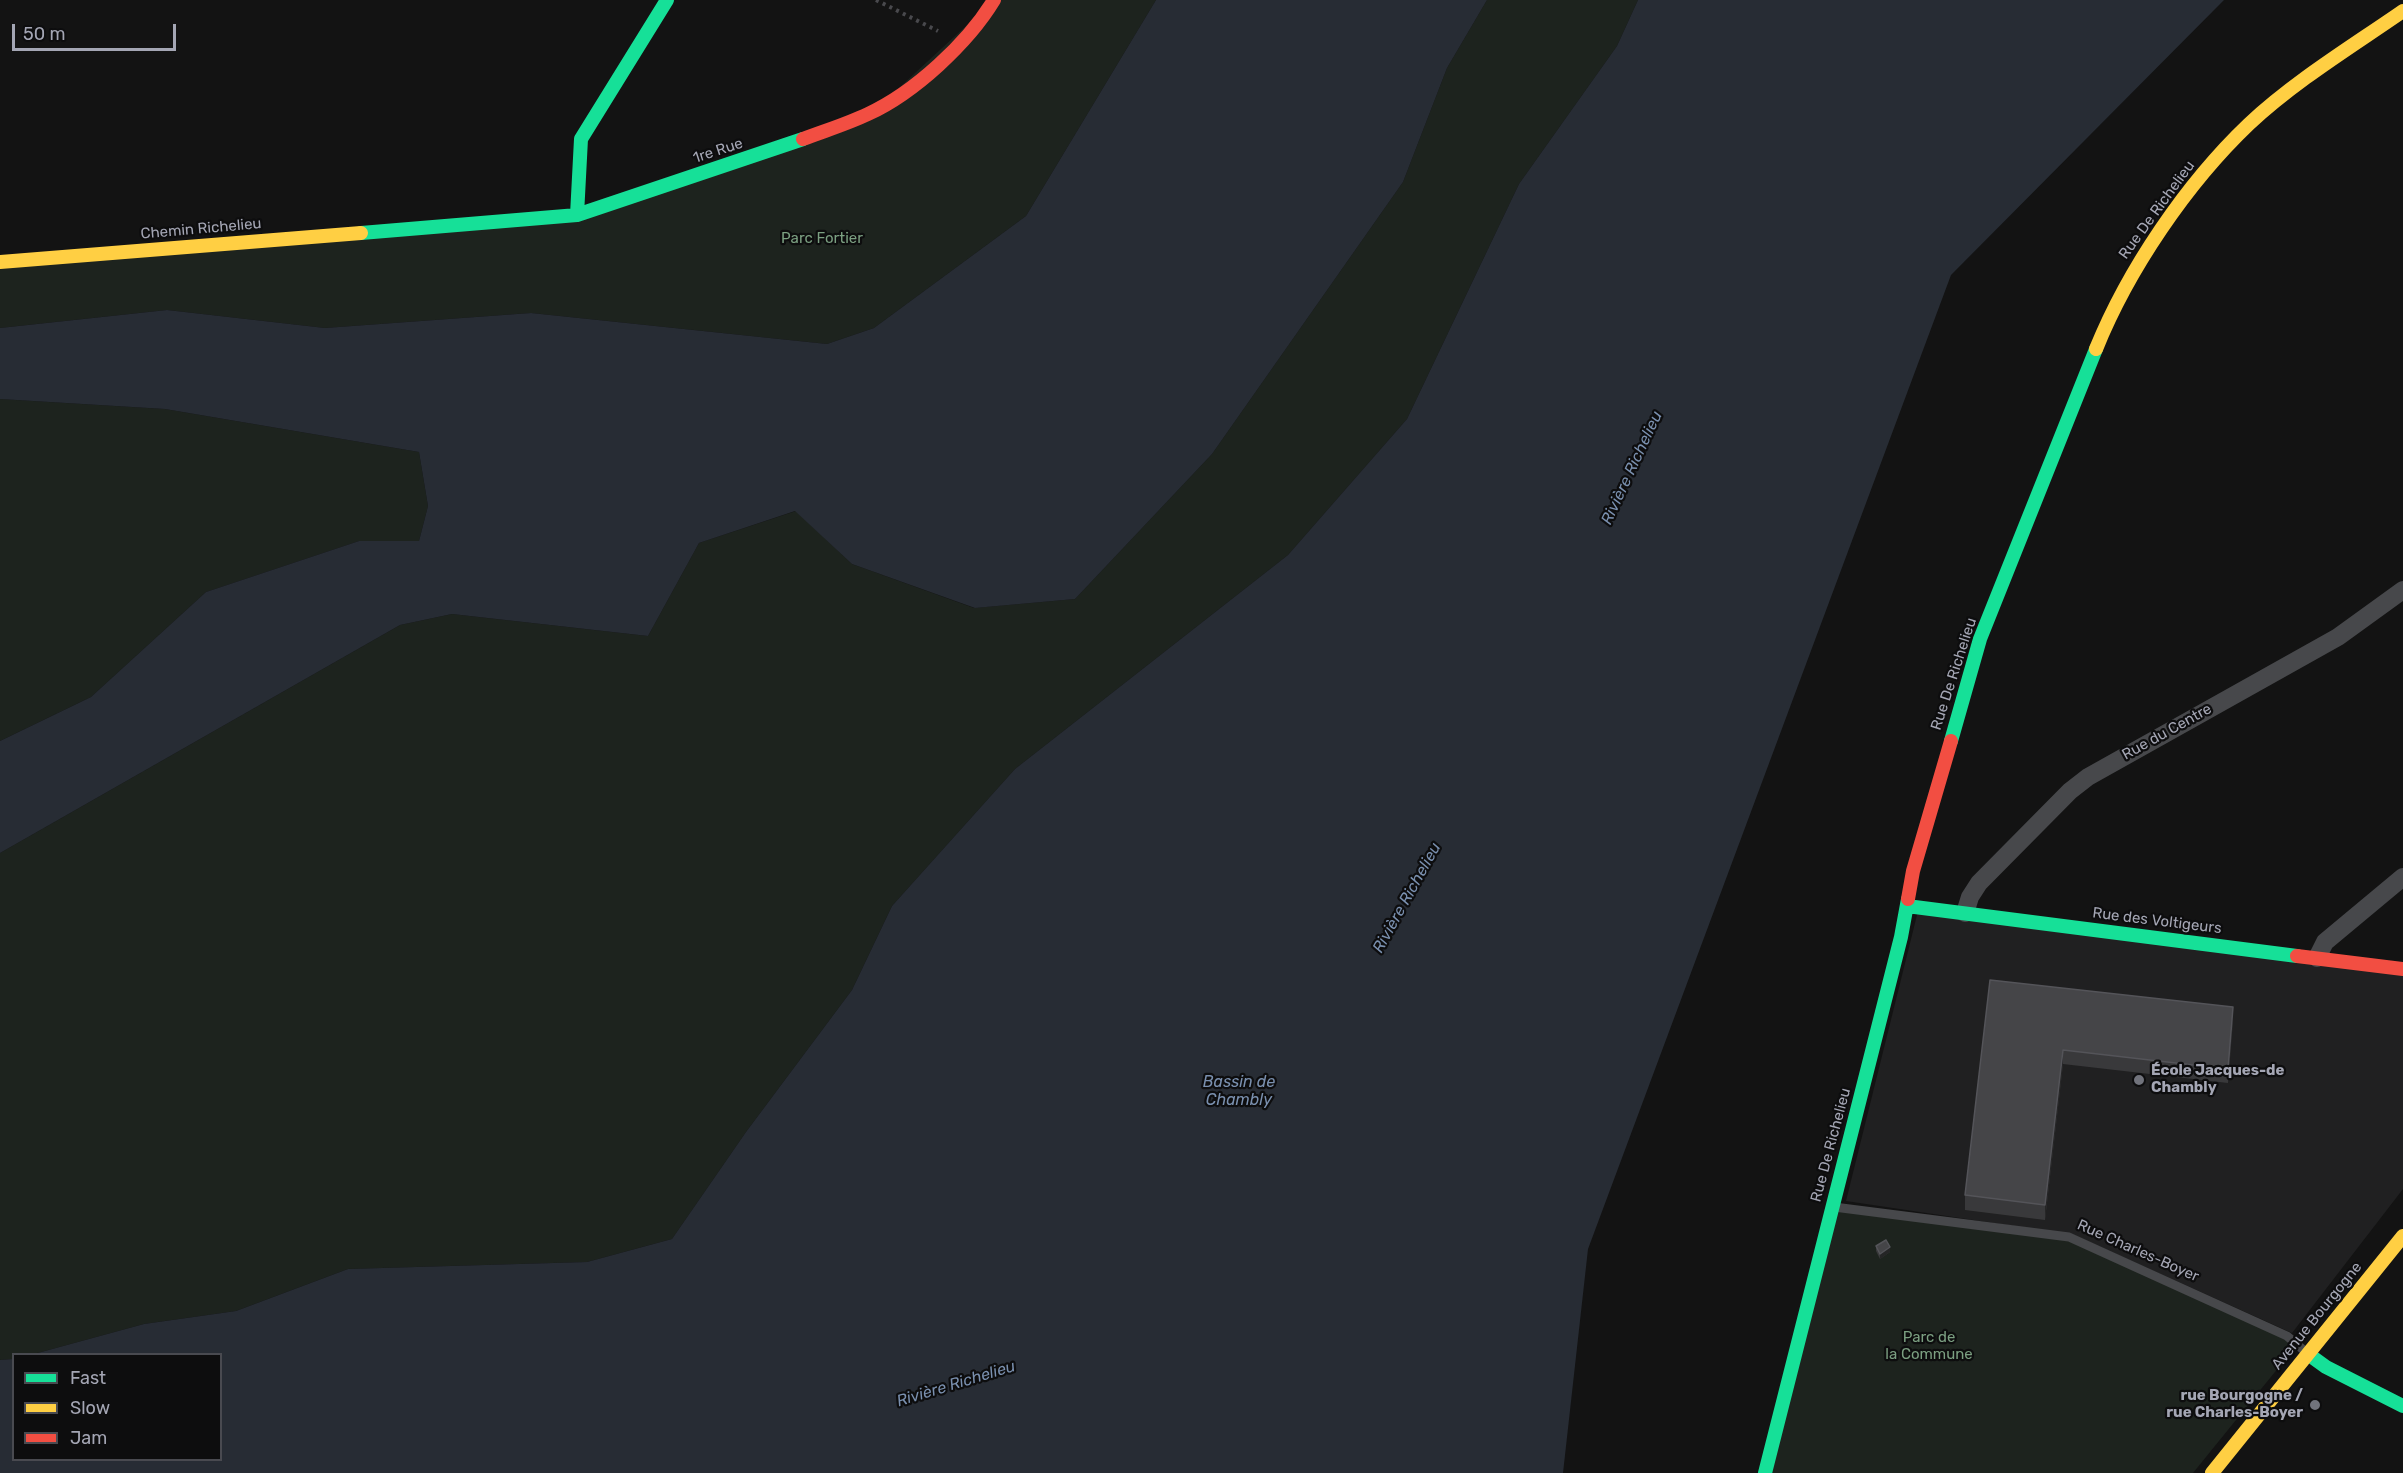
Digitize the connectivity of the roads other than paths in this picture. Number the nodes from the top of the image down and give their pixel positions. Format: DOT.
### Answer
graph roads {
  1 [pos="666,0"];
  2 [pos="994,0"];
  3 [pos="2403,11"];
  4 [pos="577,215"];
  5 [pos="404,230"];
  6 [pos="0,261"];
  7 [pos="2403,590"];
  8 [pos="2403,877"];
  9 [pos="1907,906"];
  10 [pos="1965,913"];
  11 [pos="2317,958"];
  12 [pos="2403,969"];
  13 [pos="1832,1207"];
  14 [pos="2403,1236"];
  15 [pos="2308,1354"];
  16 [pos="2403,1406"];
  17 [pos="1765,1473"];
  18 [pos="2212,1473"];
  1 -- 4 [label="street"];
  2 -- 4 [label="street, 1re Rue"];
  3 -- 9 [label="street, Rue De Richelieu"];
  4 -- 5 [label="street, 1re Rue"];
  5 -- 6 [label="street, Chemin Richelieu"];
  7 -- 10 [label="street, Rue du Centre"];
  8 -- 11 [label="street"];
  9 -- 10 [label="street, Rue des Voltigeurs"];
  9 -- 13 [label="street, Rue De Richelieu"];
  10 -- 11 [label="street, Rue des Voltigeurs"];
  11 -- 12 [label="street, Rue des Voltigeurs"];
  13 -- 15 [label="lane, Rue Charles-Boyer"];
  13 -- 17 [label="street, Rue De Richelieu"];
  14 -- 15 [label="street, Avenue Bourgogne"];
  15 -- 16 [label="street, Rue Charles-Boyer"];
  15 -- 18 [label="street, Avenue Bourgogne"];
}
